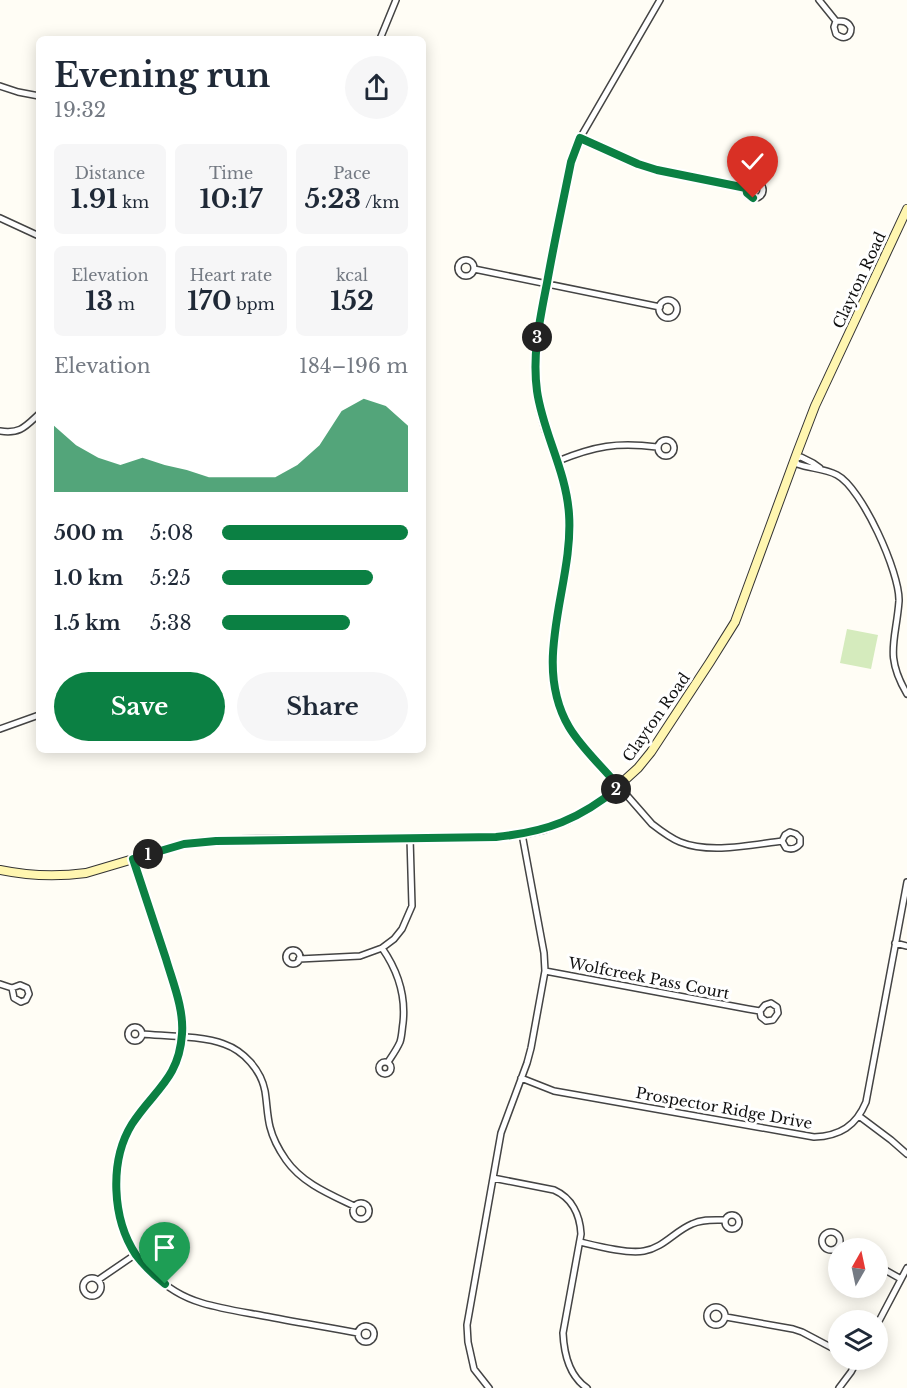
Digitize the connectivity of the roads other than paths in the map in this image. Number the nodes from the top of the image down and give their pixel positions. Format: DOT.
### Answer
graph roads {
  1 [pos="396,0"];
  2 [pos="660,0"];
  3 [pos="819,0"];
  4 [pos="836,21"];
  5 [pos="381,36"];
  6 [pos="0,86"];
  7 [pos="36,95"];
  8 [pos="580,138"];
  9 [pos="746,188"];
  10 [pos="907,209"];
  11 [pos="0,218"];
  12 [pos="36,235"];
  13 [pos="474,269"];
  14 [pos="547,284"];
  15 [pos="660,307"];
  16 [pos="36,417"];
  17 [pos="0,431"];
  18 [pos="657,447"];
  19 [pos="795,459"];
  20 [pos="558,461"];
  21 [pos="907,694"];
  22 [pos="36,716"];
  23 [pos="0,729"];
  24 [pos="619,787"];
  25 [pos="522,834"];
  26 [pos="410,838"];
  27 [pos="782,841"];
  28 [pos="133,859"];
  29 [pos="0,870"];
  30 [pos="907,882"];
  31 [pos="896,943"];
  32 [pos="907,945"];
  33 [pos="382,948"];
  34 [pos="299,959"];
  35 [pos="545,971"];
  36 [pos="0,984"];
  37 [pos="12,988"];
  38 [pos="760,1011"];
  39 [pos="142,1034"];
  40 [pos="182,1037"];
  41 [pos="388,1062"];
  42 [pos="521,1078"];
  43 [pos="859,1116"];
  44 [pos="907,1154"];
  45 [pos="493,1178"];
  46 [pos="354,1206"];
  47 [pos="724,1220"];
  48 [pos="579,1242"];
  49 [pos="136,1254"];
  50 [pos="907,1268"];
  51 [pos="888,1272"];
  52 [pos="901,1279"];
  53 [pos="98,1280"];
  54 [pos="885,1310"];
  55 [pos="726,1317"];
  56 [pos="358,1333"];
  57 [pos="828,1346"];
  58 [pos="852,1370"];
  59 [pos="489,1388"];
  60 [pos="587,1388"];
  61 [pos="839,1388"];
  1 -- 5 [label="street"];
  2 -- 8 [label="street"];
  3 -- 4 [label="street"];
  6 -- 7 [label="street"];
  8 -- 9 [label="street"];
  8 -- 14 [label="street"];
  10 -- 19 [label="main road, Clayton Road"];
  11 -- 12 [label="street"];
  13 -- 14 [label="street"];
  14 -- 15 [label="street"];
  14 -- 20 [label="street"];
  16 -- 17 [label="street"];
  18 -- 20 [label="street"];
  19 -- 21 [label="street"];
  19 -- 24 [label="main road, Clayton Road"];
  20 -- 24 [label="street"];
  22 -- 23 [label="street"];
  24 -- 25 [label="main road, Clayton Road"];
  24 -- 27 [label="street"];
  25 -- 26 [label="main road, Clayton Road"];
  25 -- 35 [label="street"];
  26 -- 28 [label="main road, Clayton Road"];
  26 -- 33 [label="street"];
  28 -- 29 [label="main road, Clayton Road"];
  28 -- 40 [label="street"];
  30 -- 31 [label="street"];
  31 -- 32 [label="street"];
  31 -- 43 [label="street"];
  33 -- 34 [label="street"];
  33 -- 41 [label="street"];
  35 -- 38 [label="street, Wolfcreek Pass Court"];
  35 -- 42 [label="street"];
  36 -- 37 [label="street"];
  39 -- 40 [label="street"];
  40 -- 46 [label="street"];
  40 -- 49 [label="street"];
  42 -- 43 [label="street, Prospector Ridge Drive"];
  42 -- 45 [label="street"];
  43 -- 44 [label="street"];
  45 -- 48 [label="street"];
  45 -- 59 [label="street"];
  47 -- 48 [label="street"];
  48 -- 60 [label="street"];
  49 -- 53 [label="street"];
  49 -- 56 [label="street"];
  50 -- 52 [label="street"];
  51 -- 52 [label="street"];
  52 -- 54 [label="street"];
  55 -- 57 [label="street"];
  58 -- 61 [label="street"];
}
